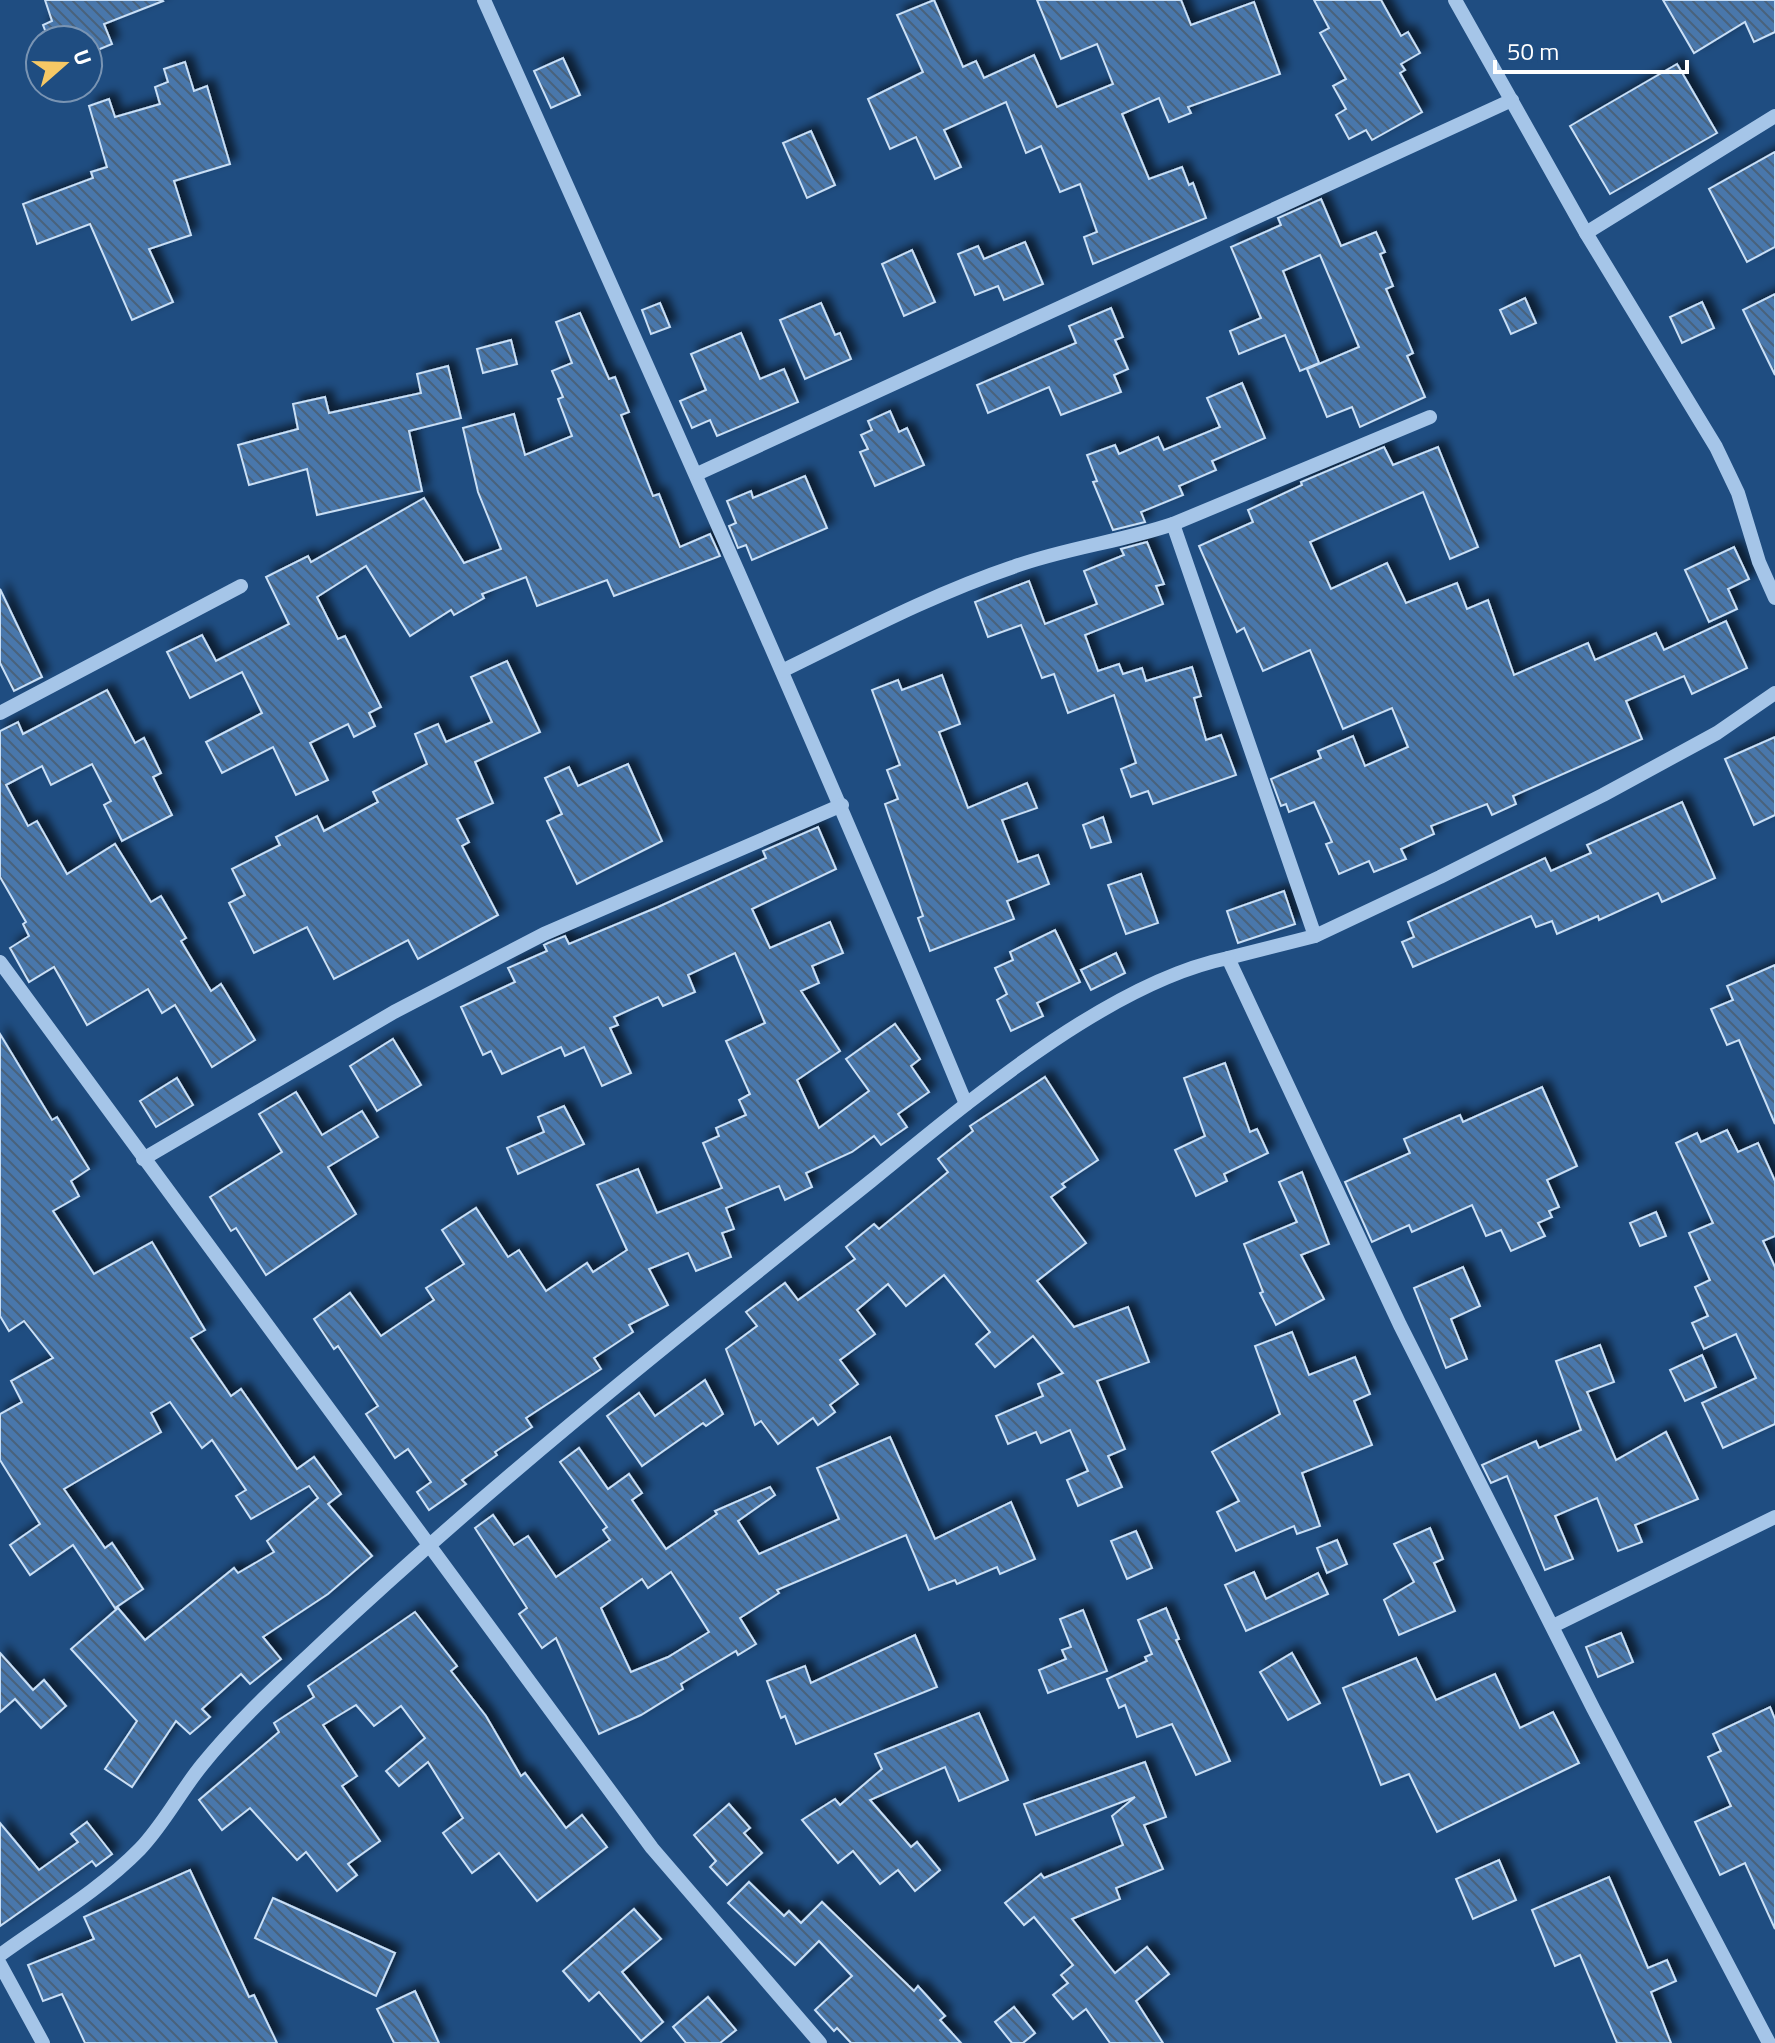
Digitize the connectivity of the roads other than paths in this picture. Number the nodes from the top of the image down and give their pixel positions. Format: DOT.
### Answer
graph roads {
  1 [pos="484,0"];
  2 [pos="1455,0"];
  3 [pos="1512,100"];
  4 [pos="1775,116"];
  5 [pos="1586,233"];
  6 [pos="1430,417"];
  7 [pos="697,474"];
  8 [pos="1173,524"];
  9 [pos="241,586"];
  10 [pos="1775,598"];
  11 [pos="782,671"];
  12 [pos="1775,693"];
  13 [pos="0,713"];
  14 [pos="842,805"];
  15 [pos="1315,936"];
  16 [pos="1228,958"];
  17 [pos="0,962"];
  18 [pos="966,1104"];
  19 [pos="143,1159"];
  20 [pos="1775,1517"];
  21 [pos="429,1542"];
  22 [pos="1553,1626"];
  23 [pos="0,1955"];
  24 [pos="0,1964"];
  25 [pos="43,2043"];
  26 [pos="820,2043"];
  27 [pos="1769,2043"];
  1 -- 7 [label="street"];
  2 -- 3 [label="street"];
  3 -- 5 [label="street"];
  3 -- 7 [label="street"];
  4 -- 5 [label="street"];
  5 -- 10 [label="street"];
  6 -- 8 [label="street"];
  7 -- 11 [label="street"];
  8 -- 11 [label="street"];
  8 -- 15 [label="street"];
  9 -- 13 [label="street"];
  11 -- 14 [label="street"];
  12 -- 15 [label="street"];
  14 -- 18 [label="street"];
  14 -- 19 [label="street"];
  15 -- 16 [label="street"];
  16 -- 18 [label="street"];
  16 -- 22 [label="street"];
  17 -- 19 [label="street"];
  18 -- 21 [label="street"];
  19 -- 21 [label="street"];
  20 -- 22 [label="street"];
  21 -- 23 [label="street"];
  21 -- 26 [label="street"];
  22 -- 27 [label="street"];
  24 -- 25 [label="street"];
}
